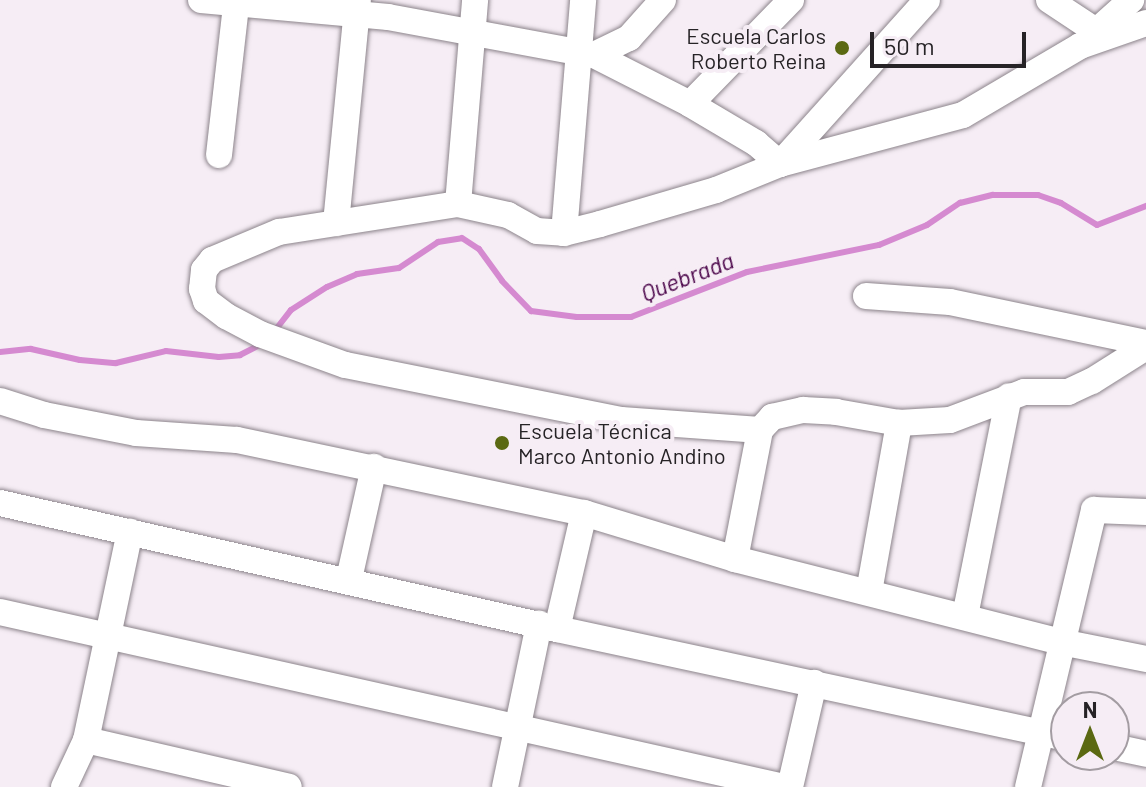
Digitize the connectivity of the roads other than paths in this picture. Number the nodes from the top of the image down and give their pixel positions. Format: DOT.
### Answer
graph roads {
  1 [pos="201,0"];
  2 [pos="583,0"];
  3 [pos="663,0"];
  4 [pos="791,0"];
  5 [pos="927,0"];
  6 [pos="1049,0"];
  7 [pos="1131,0"];
  8 [pos="236,5"];
  9 [pos="357,7"];
  10 [pos="473,18"];
  11 [pos="1146,23"];
  12 [pos="1088,39"];
  13 [pos="583,50"];
  14 [pos="690,104"];
  15 [pos="219,155"];
  16 [pos="780,164"];
  17 [pos="458,204"];
  18 [pos="336,223"];
  19 [pos="564,233"];
  20 [pos="866,296"];
  21 [pos="1146,345"];
  22 [pos="1009,396"];
  23 [pos="0,401"];
  24 [pos="899,423"];
  25 [pos="760,430"];
  26 [pos="374,467"];
  27 [pos="0,503"];
  28 [pos="1146,512"];
  29 [pos="584,513"];
  30 [pos="130,532"];
  31 [pos="735,559"];
  32 [pos="349,579"];
  33 [pos="869,592"];
  34 [pos="0,612"];
  35 [pos="965,616"];
  36 [pos="548,627"];
  37 [pos="105,635"];
  38 [pos="1061,642"];
  39 [pos="1146,659"];
  40 [pos="814,683"];
  41 [pos="1057,691"];
  42 [pos="518,728"];
  43 [pos="1050,735"];
  44 [pos="86,740"];
  45 [pos="1050,744"];
  46 [pos="64,787"];
  47 [pos="289,787"];
  48 [pos="505,787"];
  49 [pos="784,787"];
  50 [pos="790,787"];
  51 [pos="1028,787"];
  1 -- 8 [label="street"];
  2 -- 13 [label="street"];
  3 -- 13 [label="street"];
  4 -- 14 [label="street"];
  5 -- 16 [label="street"];
  6 -- 12 [label="street"];
  7 -- 12 [label="street"];
  8 -- 9 [label="street"];
  8 -- 15 [label="street"];
  9 -- 10 [label="street"];
  9 -- 18 [label="street"];
  10 -- 13 [label="street"];
  10 -- 17 [label="street"];
  11 -- 12 [label="street"];
  12 -- 16 [label="street"];
  13 -- 14 [label="street"];
  13 -- 19 [label="street"];
  14 -- 16 [label="street"];
  16 -- 19 [label="street"];
  17 -- 18 [label="street"];
  17 -- 19 [label="street"];
  18 -- 25 [label="street"];
  20 -- 21 [label="street"];
  21 -- 22 [label="street"];
  22 -- 24 [label="street"];
  22 -- 35 [label="street"];
  23 -- 26 [label="street"];
  24 -- 25 [label="street"];
  24 -- 33 [label="street"];
  25 -- 31 [label="street"];
  26 -- 29 [label="street"];
  26 -- 32 [label="street"];
  27 -- 30 [label="street"];
  28 -- 38 [label="street"];
  29 -- 31 [label="street"];
  29 -- 36 [label="street"];
  30 -- 32 [label="street"];
  30 -- 37 [label="street"];
  31 -- 33 [label="street"];
  32 -- 36 [label="street"];
  33 -- 35 [label="street"];
  34 -- 37 [label="street"];
  35 -- 38 [label="street"];
  36 -- 40 [label="street"];
  36 -- 42 [label="street"];
  37 -- 42 [label="street"];
  37 -- 44 [label="street"];
  38 -- 39 [label="street"];
  38 -- 41 [label="street"];
  40 -- 43 [label="street"];
  40 -- 50 [label="street"];
  42 -- 48 [label="street"];
  42 -- 49 [label="street"];
  44 -- 46 [label="street"];
  44 -- 47 [label="street"];
  45 -- 51 [label="street"];
}
